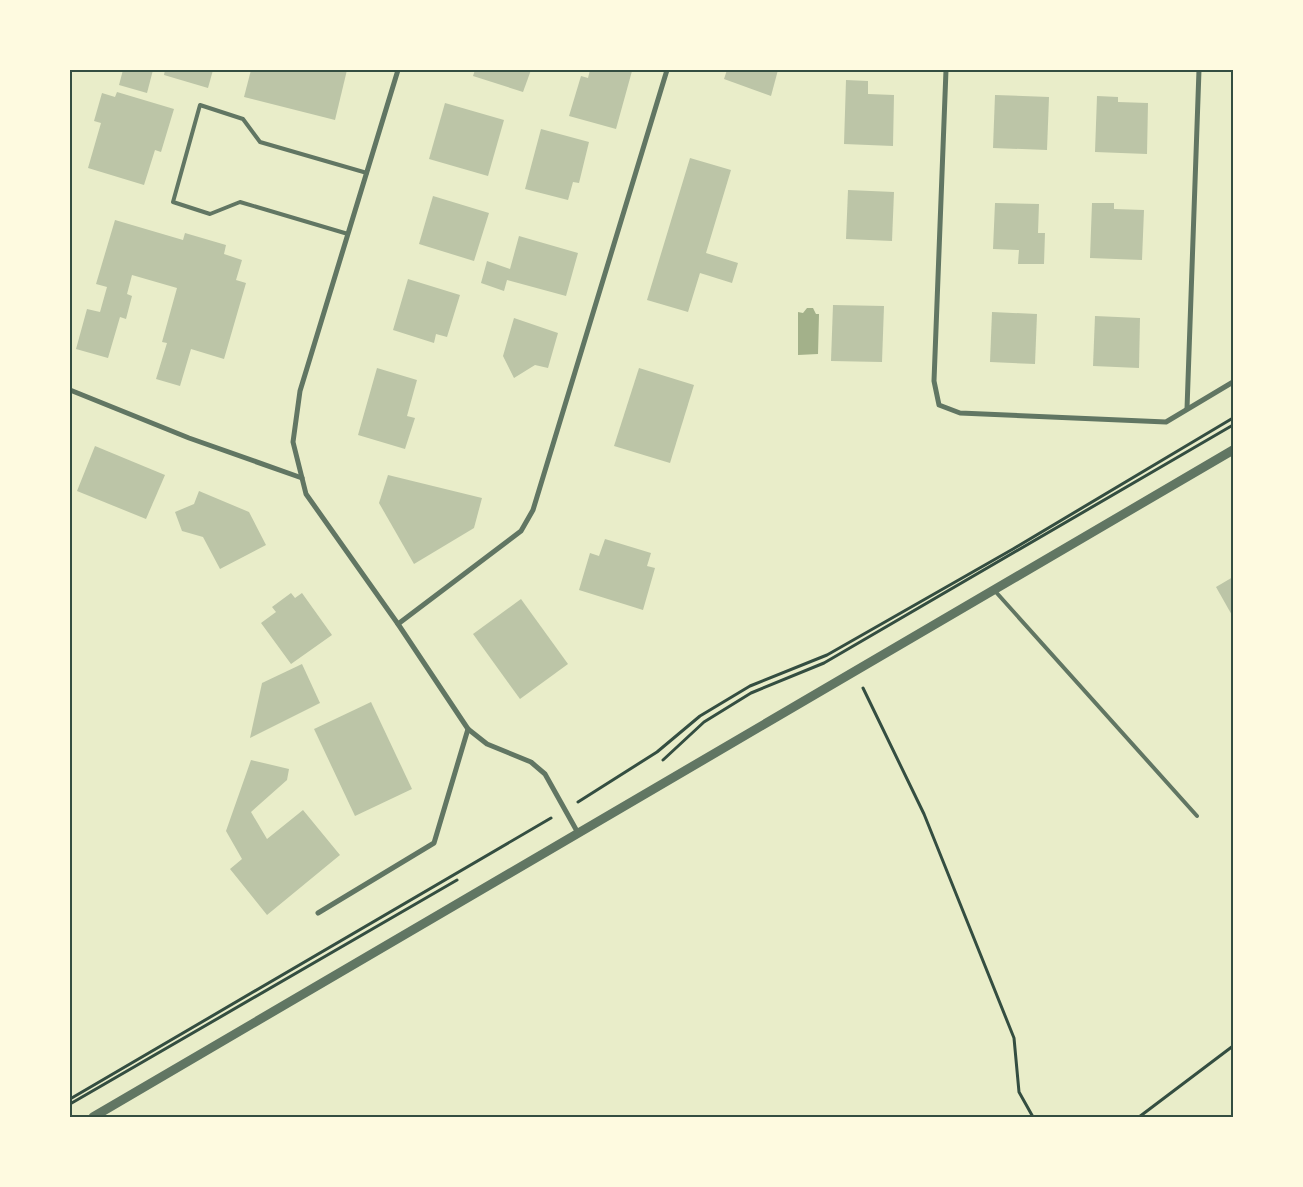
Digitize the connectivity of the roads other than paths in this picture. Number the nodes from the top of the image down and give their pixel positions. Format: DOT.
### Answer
graph roads {
  1 [pos="398,70"];
  2 [pos="667,70"];
  3 [pos="946,70"];
  4 [pos="1200,70"];
  5 [pos="367,172"];
  6 [pos="348,234"];
  7 [pos="1233,382"];
  8 [pos="70,390"];
  9 [pos="1188,409"];
  10 [pos="1233,450"];
  11 [pos="302,478"];
  12 [pos="994,590"];
  13 [pos="398,624"];
  14 [pos="468,730"];
  15 [pos="1197,816"];
  16 [pos="578,833"];
  17 [pos="318,912"];
  18 [pos="93,1117"];
  1 -- 5 [label="street"];
  2 -- 13 [label="street"];
  3 -- 9 [label="street"];
  4 -- 9 [label="street"];
  5 -- 6 [label="street"];
  5 -- 6 [label="lane"];
  6 -- 11 [label="street"];
  7 -- 9 [label="street"];
  8 -- 11 [label="street"];
  10 -- 12 [label="street"];
  11 -- 13 [label="street"];
  12 -- 15 [label="lane"];
  12 -- 16 [label="street"];
  13 -- 14 [label="street"];
  14 -- 16 [label="street"];
  14 -- 17 [label="street"];
  16 -- 18 [label="street"];
}
